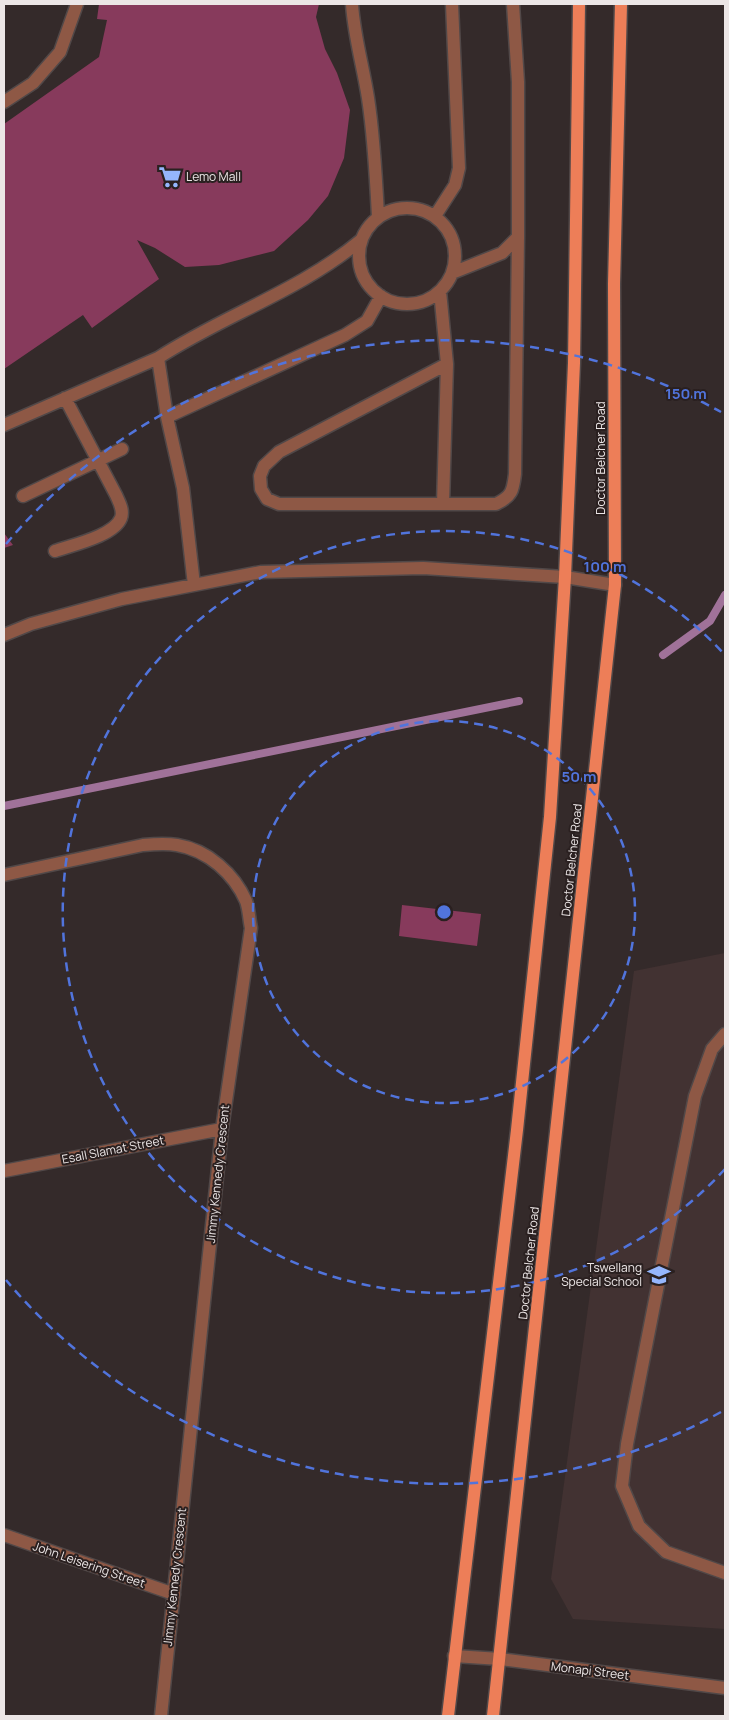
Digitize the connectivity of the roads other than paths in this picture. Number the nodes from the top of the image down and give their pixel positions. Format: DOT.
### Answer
graph roads {
  1 [pos="77,4"];
  2 [pos="352,4"];
  3 [pos="452,4"];
  4 [pos="513,4"];
  5 [pos="579,4"];
  6 [pos="621,4"];
  7 [pos="4,102"];
  8 [pos="378,216"];
  9 [pos="435,216"];
  10 [pos="518,237"];
  11 [pos="361,240"];
  12 [pos="452,273"];
  13 [pos="440,291"];
  14 [pos="381,296"];
  15 [pos="158,358"];
  16 [pos="447,364"];
  17 [pos="65,398"];
  18 [pos="167,417"];
  19 [pos="4,425"];
  20 [pos="122,449"];
  21 [pos="98,461"];
  22 [pos="23,496"];
  23 [pos="443,504"];
  24 [pos="55,551"];
  25 [pos="565,577"];
  26 [pos="615,584"];
  27 [pos="194,585"];
  28 [pos="4,635"];
  29 [pos="4,875"];
  30 [pos="725,1034"];
  31 [pos="222,1129"];
  32 [pos="4,1170"];
  33 [pos="4,1535"];
  34 [pos="725,1573"];
  35 [pos="174,1594"];
  36 [pos="454,1656"];
  37 [pos="500,1659"];
  38 [pos="725,1688"];
  39 [pos="161,1716"];
  40 [pos="448,1716"];
  41 [pos="493,1716"];
  1 -- 7 [label="street"];
  2 -- 8 [label="street"];
  3 -- 9 [label="street"];
  4 -- 10 [label="street"];
  5 -- 25 [label="main road"];
  6 -- 26 [label="main road, Doctor Belcher Road"];
  8 -- 9 [label="street"];
  8 -- 11 [label="street"];
  9 -- 12 [label="street"];
  10 -- 12 [label="street"];
  10 -- 23 [label="street"];
  11 -- 14 [label="street"];
  11 -- 15 [label="street"];
  12 -- 13 [label="street"];
  13 -- 14 [label="street"];
  13 -- 16 [label="street"];
  14 -- 18 [label="street"];
  15 -- 17 [label="street"];
  15 -- 18 [label="street"];
  16 -- 23 [label="street"];
  16 -- 23 [label="street"];
  17 -- 19 [label="street"];
  17 -- 21 [label="street"];
  18 -- 27 [label="street"];
  20 -- 21 [label="street"];
  21 -- 22 [label="street"];
  21 -- 24 [label="street"];
  25 -- 26 [label="street"];
  25 -- 27 [label="street"];
  25 -- 36 [label="main road"];
  26 -- 37 [label="main road, Doctor Belcher Road"];
  27 -- 28 [label="street"];
  29 -- 31 [label="street, Jimmy Kennedy Crescent"];
  30 -- 34 [label="street"];
  31 -- 32 [label="street, Esall Slamat Street"];
  31 -- 35 [label="street, Jimmy Kennedy Crescent"];
  33 -- 35 [label="street, John Leisering Street"];
  35 -- 39 [label="street, Jimmy Kennedy Crescent"];
  36 -- 37 [label="street, Monapi Street"];
  36 -- 40 [label="main road"];
  37 -- 38 [label="street, Monapi Street"];
  37 -- 41 [label="main road, Doctor Belcher Road"];
}
